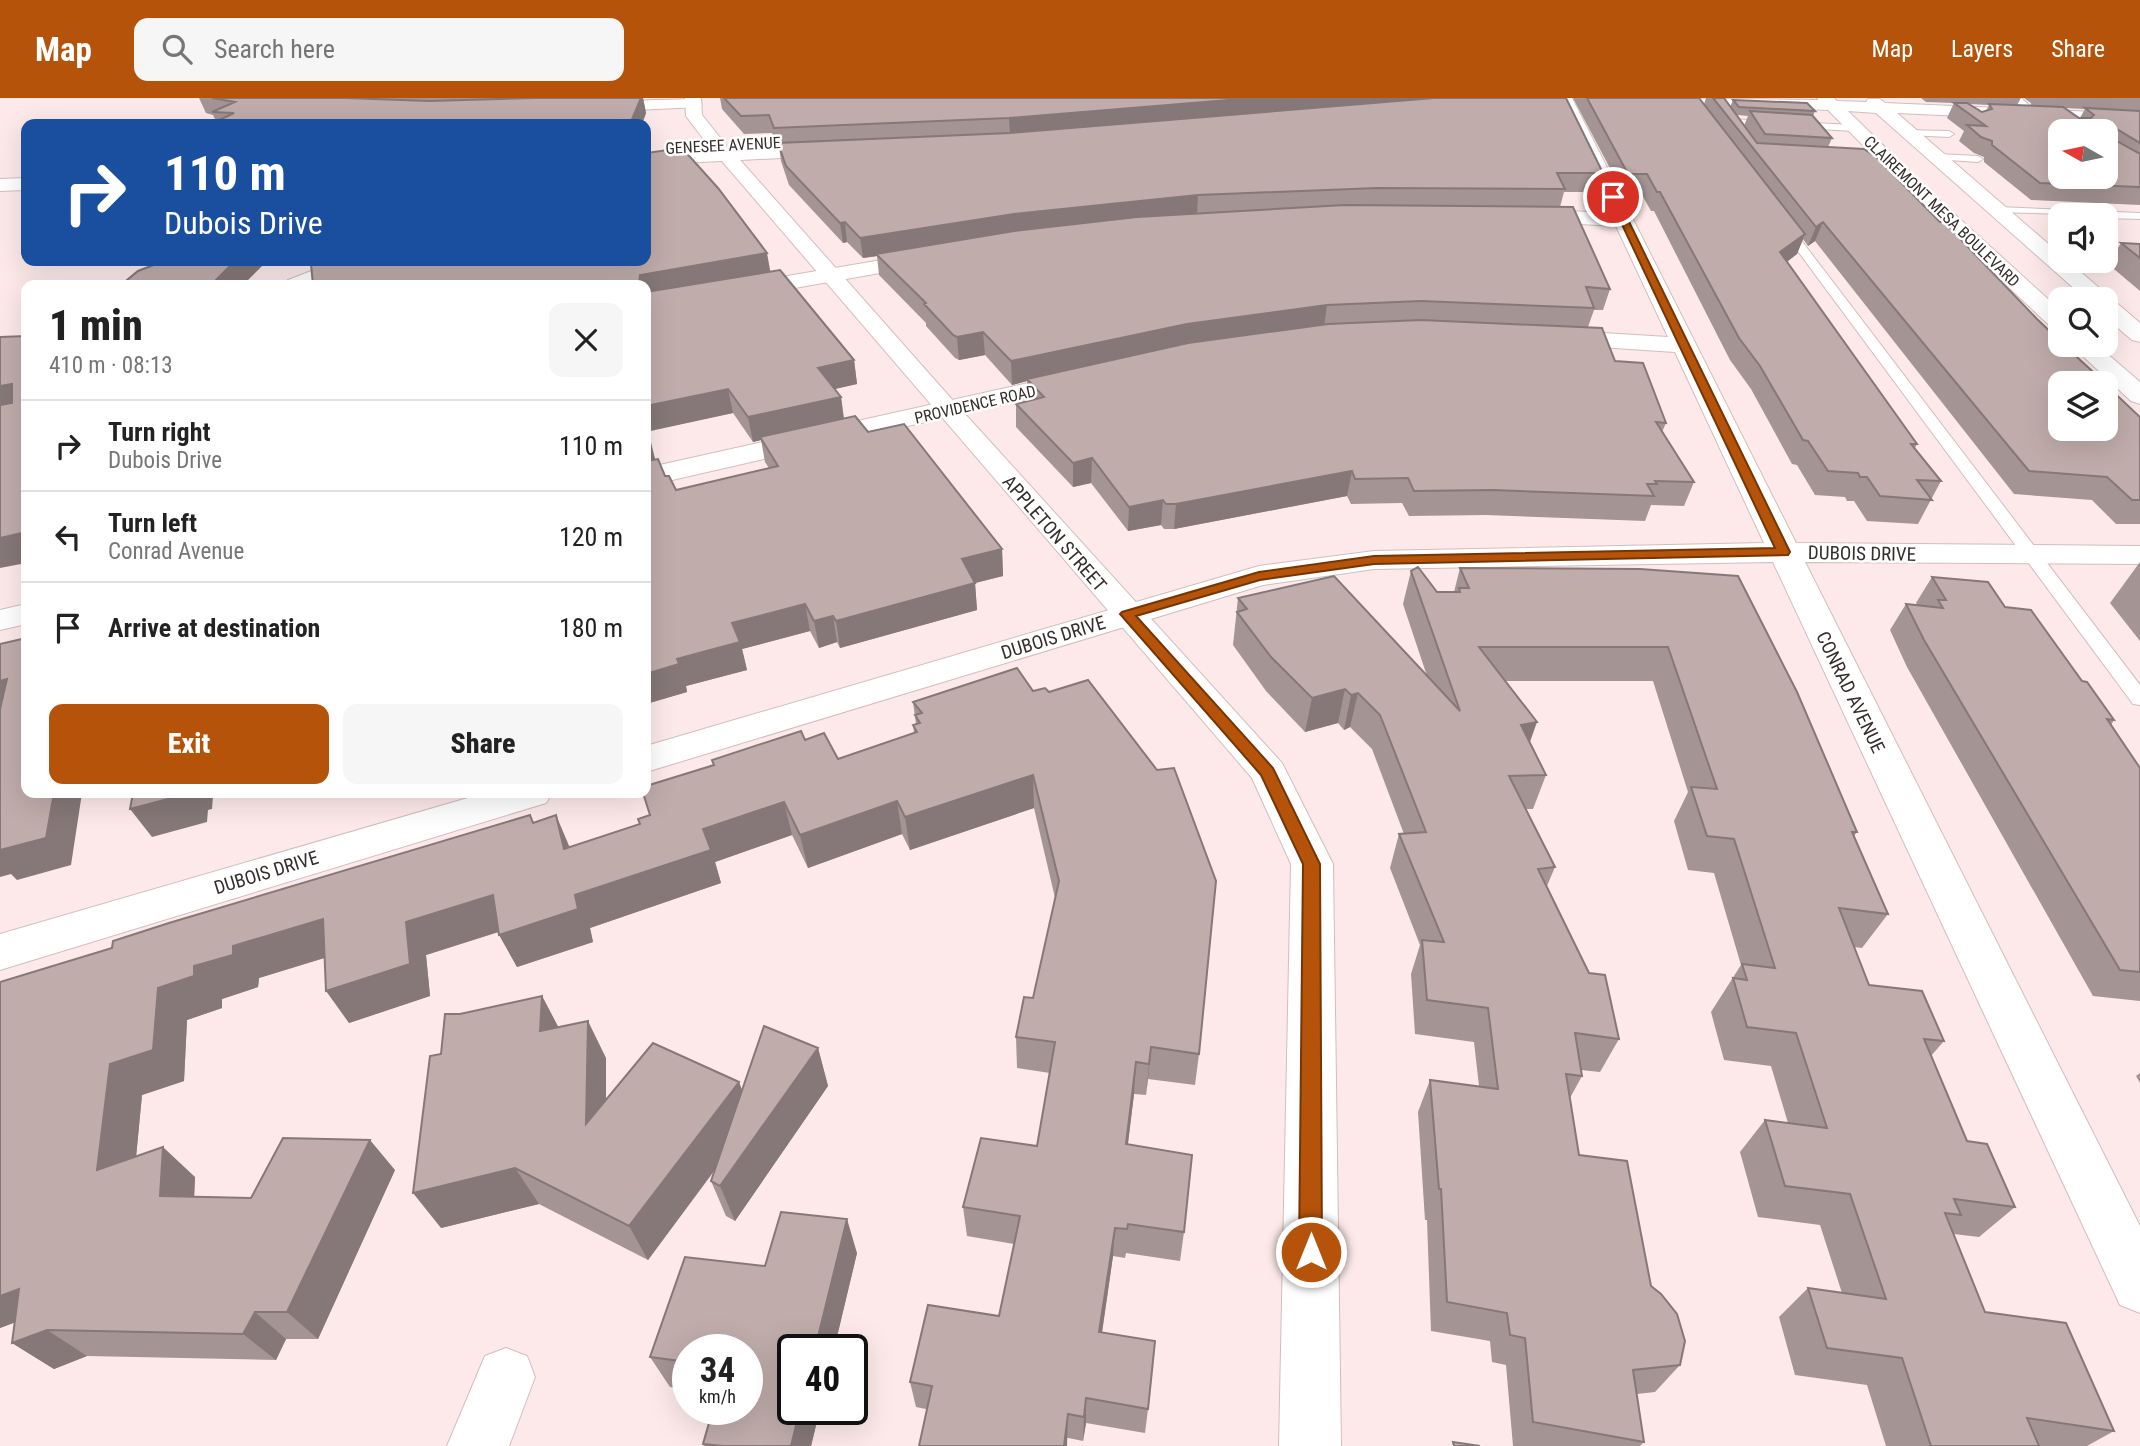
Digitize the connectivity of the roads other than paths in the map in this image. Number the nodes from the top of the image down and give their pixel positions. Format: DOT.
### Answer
graph roads {
  1 [pos="1564,98"];
  2 [pos="1652,98"];
  3 [pos="1689,99"];
  4 [pos="1713,100"];
  5 [pos="694,101"];
  6 [pos="1876,101"];
  7 [pos="2020,101"];
  8 [pos="1767,102"];
  9 [pos="1828,102"];
  10 [pos="581,108"];
  11 [pos="2140,110"];
  12 [pos="1960,111"];
  13 [pos="2054,116"];
  14 [pos="1703,118"];
  15 [pos="2059,119"];
  16 [pos="2140,119"];
  17 [pos="1732,121"];
  18 [pos="1977,123"];
  19 [pos="1789,124"];
  20 [pos="1854,128"];
  21 [pos="1908,132"];
  22 [pos="1740,133"];
  23 [pos="1949,134"];
  24 [pos="842,145"];
  25 [pos="651,148"];
  26 [pos="722,150"];
  27 [pos="1937,157"];
  28 [pos="651,159"];
  29 [pos="1978,159"];
  30 [pos="21,174"];
  31 [pos="0,175"];
  32 [pos="21,184"];
  33 [pos="0,185"];
  34 [pos="1997,210"];
  35 [pos="1509,215"];
  36 [pos="2140,216"];
  37 [pos="1777,217"];
  38 [pos="1625,220"];
  39 [pos="951,254"];
  40 [pos="343,266"];
  41 [pos="831,274"];
  42 [pos="308,280"];
  43 [pos="2085,287"];
  44 [pos="651,306"];
  45 [pos="2048,312"];
  46 [pos="2118,316"];
  47 [pos="2140,335"];
  48 [pos="1532,336"];
  49 [pos="1684,345"];
  50 [pos="2096,357"];
  51 [pos="1096,376"];
  52 [pos="2140,396"];
  53 [pos="947,410"];
  54 [pos="651,476"];
  55 [pos="1783,552"];
  56 [pos="2033,555"];
  57 [pos="2140,555"];
  58 [pos="1126,614"];
  59 [pos="21,615"];
  60 [pos="0,620"];
  61 [pos="2140,699"];
  62 [pos="651,756"];
  63 [pos="514,798"];
  64 [pos="0,952"];
  65 [pos="2140,1285"];
  66 [pos="506,1377"];
  67 [pos="478,1446"];
  68 [pos="1310,1446"];
  1 -- 38 [label="street, CONRAD AVENUE"];
  2 -- 3 [label="street"];
  3 -- 4 [label="street"];
  3 -- 14 [label="lane"];
  4 -- 8 [label="street"];
  4 -- 17 [label="lane"];
  5 -- 10 [label="street"];
  5 -- 26 [label="street, APPLETON STREET"];
  6 -- 7 [label="street"];
  6 -- 9 [label="street"];
  6 -- 12 [label="street"];
  6 -- 21 [label="street, CLAIREMONT MESA BOULEVARD"];
  7 -- 11 [label="street"];
  8 -- 9 [label="street"];
  8 -- 19 [label="lane"];
  9 -- 20 [label="street, CLAIREMONT MESA BOULEVARD"];
  12 -- 13 [label="street"];
  12 -- 18 [label="lane"];
  13 -- 15 [label="lane"];
  13 -- 16 [label="street"];
  17 -- 19 [label="lane"];
  17 -- 22 [label="lane"];
  19 -- 20 [label="lane"];
  20 -- 45 [label="street, CLAIREMONT MESA BOULEVARD"];
  21 -- 23 [label="lane"];
  21 -- 27 [label="street, CLAIREMONT MESA BOULEVARD"];
  24 -- 26 [label="street, GENESEE AVENUE"];
  25 -- 26 [label="street, GENESEE AVENUE"];
  26 -- 28 [label="street, GENESEE AVENUE"];
  26 -- 41 [label="street, APPLETON STREET"];
  27 -- 29 [label="lane"];
  27 -- 34 [label="street, CLAIREMONT MESA BOULEVARD"];
  30 -- 31 [label="street"];
  32 -- 33 [label="street"];
  34 -- 36 [label="lane"];
  34 -- 43 [label="street, CLAIREMONT MESA BOULEVARD"];
  35 -- 38 [label="street"];
  37 -- 56 [label="lane"];
  38 -- 49 [label="street, CONRAD AVENUE"];
  39 -- 41 [label="street"];
  40 -- 42 [label="street"];
  41 -- 44 [label="street"];
  41 -- 53 [label="street, APPLETON STREET"];
  46 -- 47 [label="street"];
  48 -- 49 [label="street"];
  49 -- 55 [label="street, CONRAD AVENUE"];
  50 -- 52 [label="street"];
  51 -- 53 [label="street, PROVIDENCE ROAD"];
  53 -- 54 [label="street, PROVIDENCE ROAD"];
  53 -- 58 [label="street, APPLETON STREET"];
  55 -- 56 [label="street, DUBOIS DRIVE"];
  55 -- 58 [label="street, DUBOIS DRIVE"];
  55 -- 65 [label="street, CONRAD AVENUE"];
  56 -- 57 [label="street, DUBOIS DRIVE"];
  56 -- 61 [label="lane"];
  58 -- 62 [label="street, DUBOIS DRIVE"];
  58 -- 68 [label="street, APPLETON STREET"];
  59 -- 60 [label="street"];
  63 -- 64 [label="street, DUBOIS DRIVE"];
  66 -- 67 [label="street"];
}
